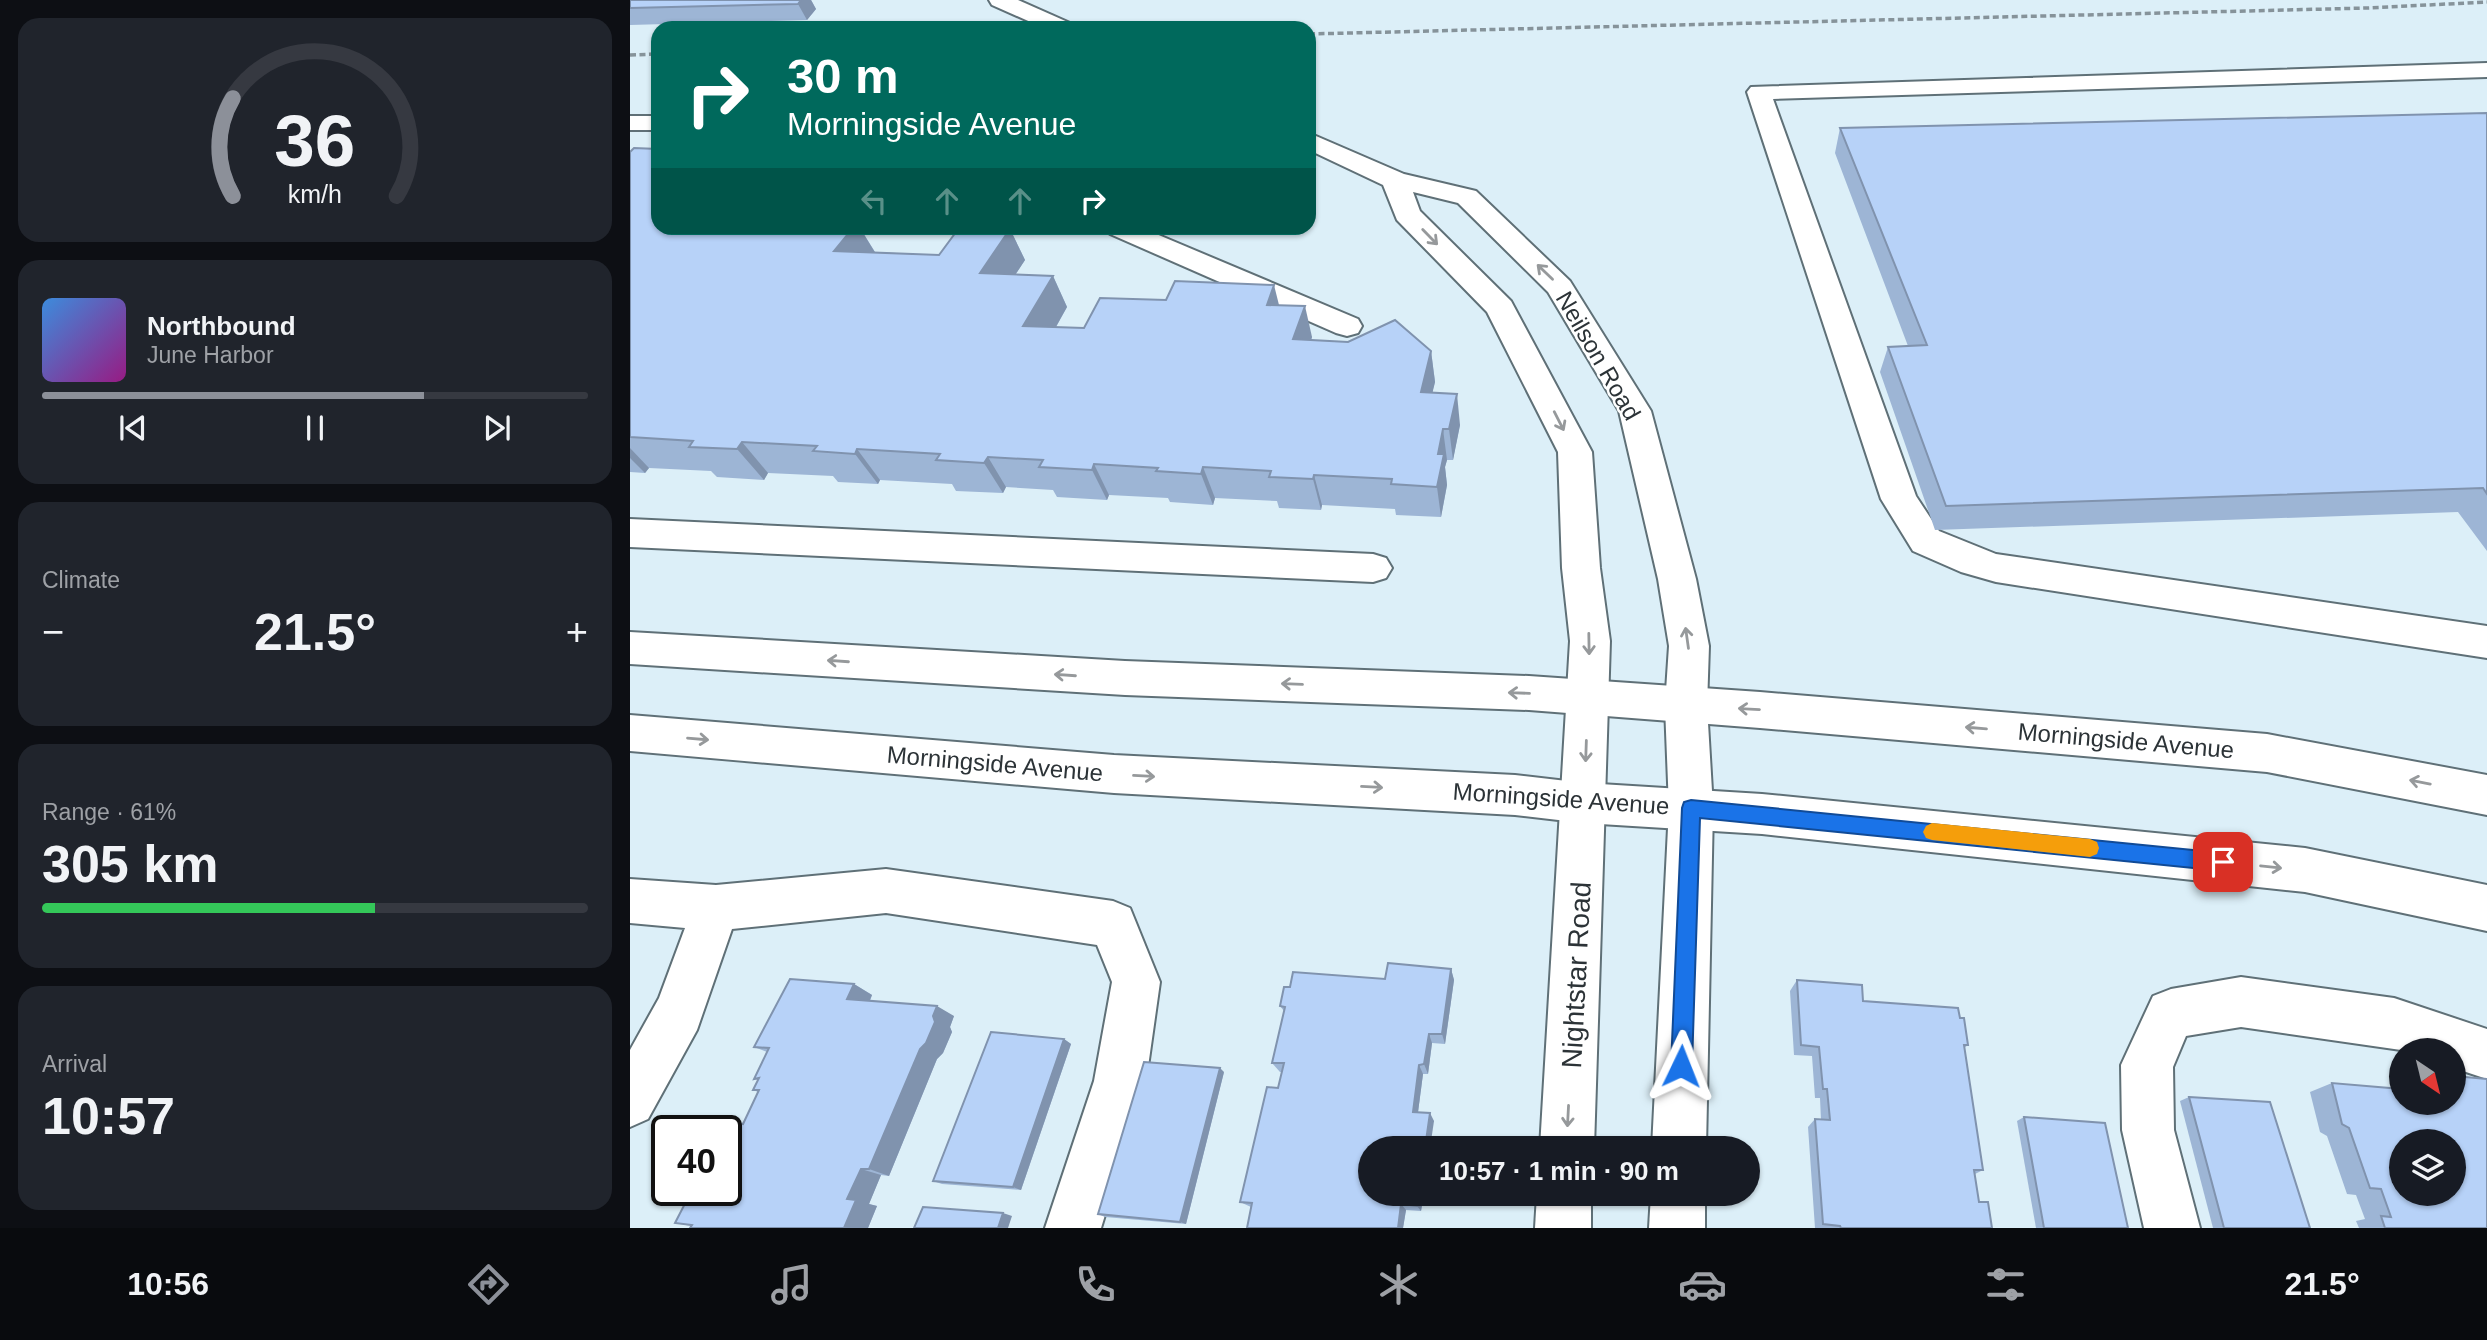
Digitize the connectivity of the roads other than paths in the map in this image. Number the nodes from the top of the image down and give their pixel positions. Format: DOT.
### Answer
graph roads {
  1 [pos="1000,0"];
  2 [pos="1046,21"];
  3 [pos="2487,70"];
  4 [pos="630,123"];
  5 [pos="651,123"];
  6 [pos="1316,144"];
  7 [pos="1395,180"];
  8 [pos="1136,235"];
  9 [pos="1347,326"];
  10 [pos="630,533"];
  11 [pos="1373,568"];
  12 [pos="2487,642"];
  13 [pos="630,648"];
  14 [pos="1587,698"];
  15 [pos="1686,706"];
  16 [pos="630,733"];
  17 [pos="2487,794"];
  18 [pos="1584,803"];
  19 [pos="1691,808"];
  20 [pos="630,901"];
  21 [pos="716,908"];
  22 [pos="2487,908"];
  23 [pos="2487,1054"];
  24 [pos="630,1101"];
  25 [pos="1568,1136"];
  26 [pos="1679,1136"];
  27 [pos="1564,1206"];
  28 [pos="1678,1206"];
  29 [pos="1073,1228"];
  30 [pos="1563,1228"];
  31 [pos="1677,1228"];
  32 [pos="2172,1228"];
  1 -- 2 [label="street"];
  3 -- 12 [label="street"];
  4 -- 5 [label="street"];
  6 -- 7 [label="street, Neilson Road"];
  7 -- 14 [label="street, one-way"];
  15 -- 7 [label="street, Neilson Road, one-way"];
  8 -- 9 [label="street"];
  10 -- 11 [label="street"];
  14 -- 13 [label="street, Morningside Avenue, one-way"];
  14 -- 15 [label="street, Morningside Avenue"];
  14 -- 18 [label="street, Nightstar Road, one-way"];
  17 -- 15 [label="street, Morningside Avenue, one-way"];
  15 -- 19 [label="street, Neilson Road"];
  16 -- 18 [label="street, Morningside Avenue, one-way"];
  18 -- 19 [label="street, Morningside Avenue"];
  18 -- 25 [label="street, Nightstar Road, one-way"];
  19 -- 22 [label="street, Morningside Avenue, one-way"];
  19 -- 26 [label="street"];
  20 -- 21 [label="street"];
  21 -- 24 [label="street"];
  21 -- 29 [label="street"];
  23 -- 32 [label="street"];
  27 -- 30 [label="street"];
  28 -- 31 [label="street"];
}
